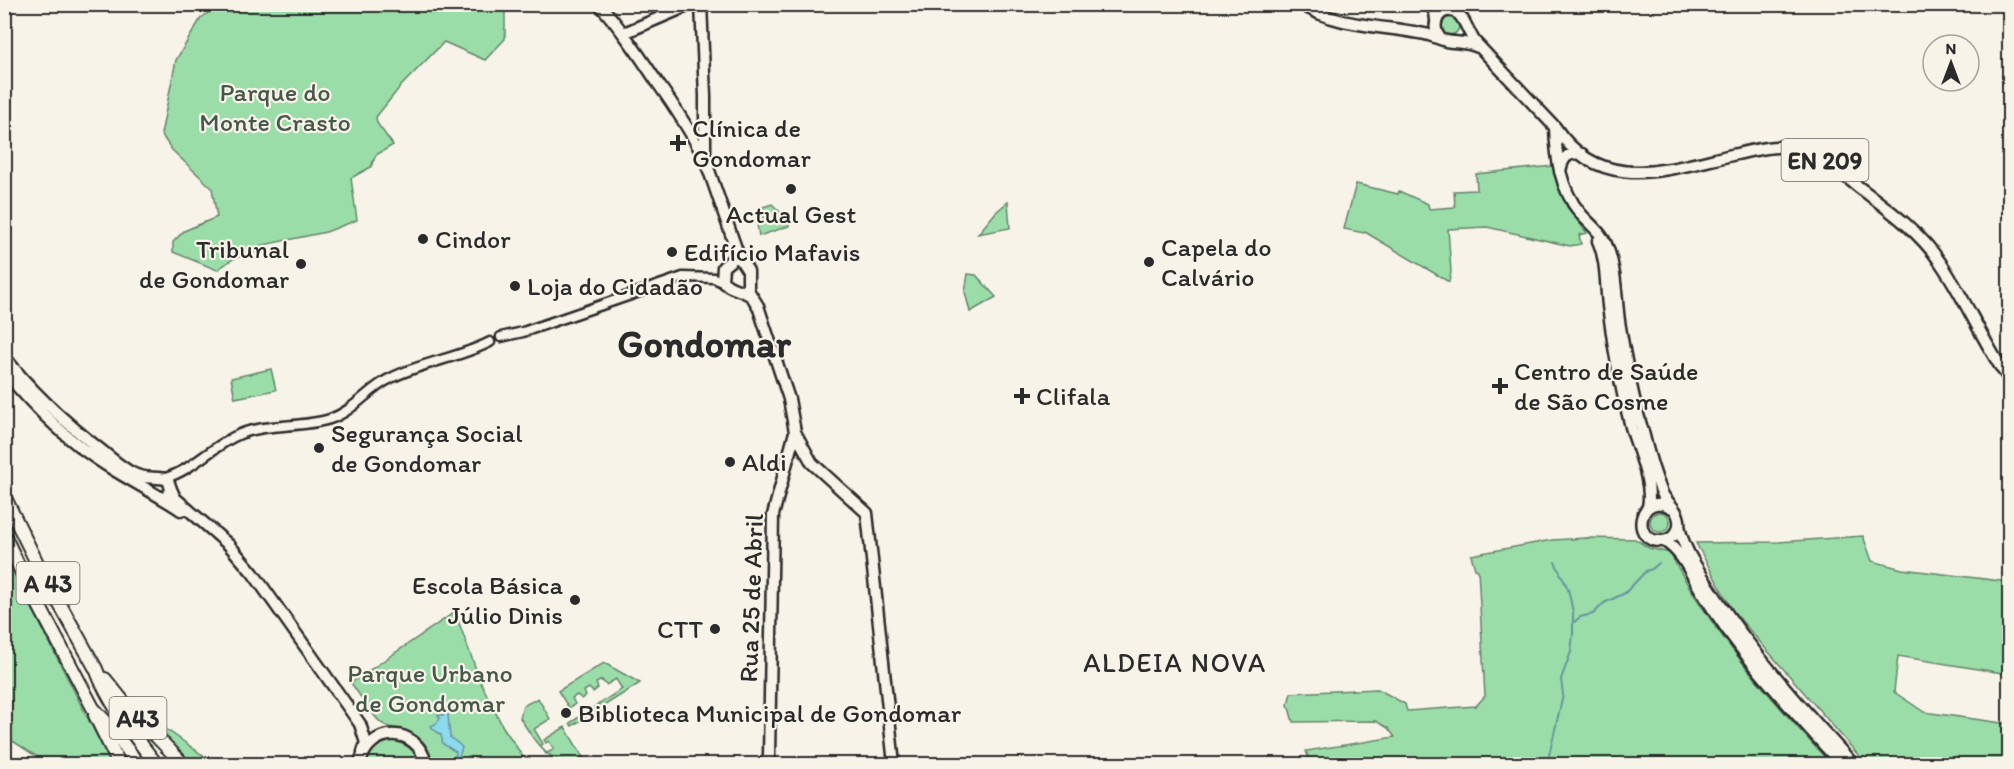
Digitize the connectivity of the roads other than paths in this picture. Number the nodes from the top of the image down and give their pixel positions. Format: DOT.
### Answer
graph roads {
  1 [pos="599,4"];
  2 [pos="692,4"];
  3 [pos="701,4"];
  4 [pos="1302,4"];
  5 [pos="1429,4"];
  6 [pos="1444,8"];
  7 [pos="1435,22"];
  8 [pos="1465,25"];
  9 [pos="624,33"];
  10 [pos="1421,33"];
  11 [pos="1440,38"];
  12 [pos="1454,40"];
  13 [pos="1483,51"];
  14 [pos="1555,127"];
  15 [pos="705,132"];
  16 [pos="693,135"];
  17 [pos="1582,154"];
  18 [pos="705,159"];
  19 [pos="1560,172"];
  20 [pos="1588,222"];
  21 [pos="735,247"];
  22 [pos="728,263"];
  23 [pos="743,263"];
  24 [pos="695,276"];
  25 [pos="747,280"];
  26 [pos="729,286"];
  27 [pos="752,297"];
  28 [pos="4,356"];
  29 [pos="4,371"];
  30 [pos="2010,380"];
  31 [pos="795,432"];
  32 [pos="810,460"];
  33 [pos="787,462"];
  34 [pos="166,482"];
  35 [pos="156,494"];
  36 [pos="4,496"];
  37 [pos="1648,507"];
  38 [pos="1672,508"];
  39 [pos="193,515"];
  40 [pos="1679,524"];
  41 [pos="4,535"];
  42 [pos="1664,541"];
  43 [pos="96,669"];
  44 [pos="93,708"];
  45 [pos="360,724"];
  46 [pos="388,735"];
  47 [pos="360,761"];
  48 [pos="119,765"];
  49 [pos="138,765"];
  50 [pos="156,765"];
  51 [pos="183,765"];
  52 [pos="426,765"];
  53 [pos="765,765"];
  54 [pos="894,765"];
  55 [pos="1841,765"];
  56 [pos="1853,765"];
  1 -- 9 [label="main road"];
  2 -- 9 [label="main road"];
  3 -- 15 [label="main road, Rua 25 de Abril"];
  4 -- 10 [label="main road"];
  5 -- 7 [label="main road"];
  6 -- 7 [label="main road"];
  6 -- 8 [label="main road"];
  7 -- 10 [label="main road"];
  7 -- 11 [label="main road"];
  8 -- 12 [label="main road"];
  8 -- 13 [label="main road, EN 209"];
  9 -- 16 [label="main road"];
  10 -- 11 [label="main road"];
  11 -- 12 [label="main road"];
  12 -- 13 [label="main road, EN 209"];
  13 -- 14 [label="main road, EN 209"];
  14 -- 17 [label="main road, EN 209"];
  14 -- 19 [label="main road"];
  15 -- 16 [label="main road"];
  15 -- 18 [label="main road, Rua 25 de Abril"];
  16 -- 18 [label="main road"];
  17 -- 19 [label="main road"];
  17 -- 30 [label="main road, EN 209"];
  18 -- 21 [label="main road, Rua 25 de Abril"];
  19 -- 20 [label="main road"];
  20 -- 37 [label="main road"];
  20 -- 38 [label="main road"];
  21 -- 22 [label="main road"];
  21 -- 23 [label="main road, Rua 25 de Abril"];
  22 -- 23 [label="main road"];
  22 -- 24 [label="street"];
  22 -- 26 [label="main road"];
  23 -- 25 [label="main road, Rua 25 de Abril"];
  24 -- 26 [label="street"];
  24 -- 34 [label="street"];
  25 -- 26 [label="main road"];
  25 -- 27 [label="main road, Rua 25 de Abril"];
  26 -- 27 [label="main road"];
  27 -- 31 [label="main road, Rua 25 de Abril"];
  28 -- 34 [label="main road"];
  29 -- 35 [label="main road"];
  31 -- 32 [label="main road"];
  31 -- 33 [label="main road, Rua 25 de Abril"];
  32 -- 33 [label="main road"];
  32 -- 54 [label="main road"];
  33 -- 53 [label="main road, Rua 25 de Abril"];
  34 -- 35 [label="main road"];
  34 -- 35 [label="main road"];
  34 -- 39 [label="main road"];
  35 -- 39 [label="main road"];
  36 -- 43 [label="highway, A 43"];
  37 -- 38 [label="main road"];
  37 -- 42 [label="main road"];
  38 -- 40 [label="main road"];
  39 -- 45 [label="main road"];
  40 -- 42 [label="main road"];
  40 -- 56 [label="main road"];
  41 -- 44 [label="highway, A 43"];
  42 -- 55 [label="main road"];
  43 -- 50 [label="highway, A 43"];
  43 -- 51 [label="highway, A43"];
  44 -- 48 [label="highway, A43"];
  44 -- 49 [label="highway, A 43"];
  45 -- 46 [label="main road"];
  45 -- 47 [label="main road"];
  46 -- 47 [label="main road"];
  46 -- 52 [label="main road"];
}
